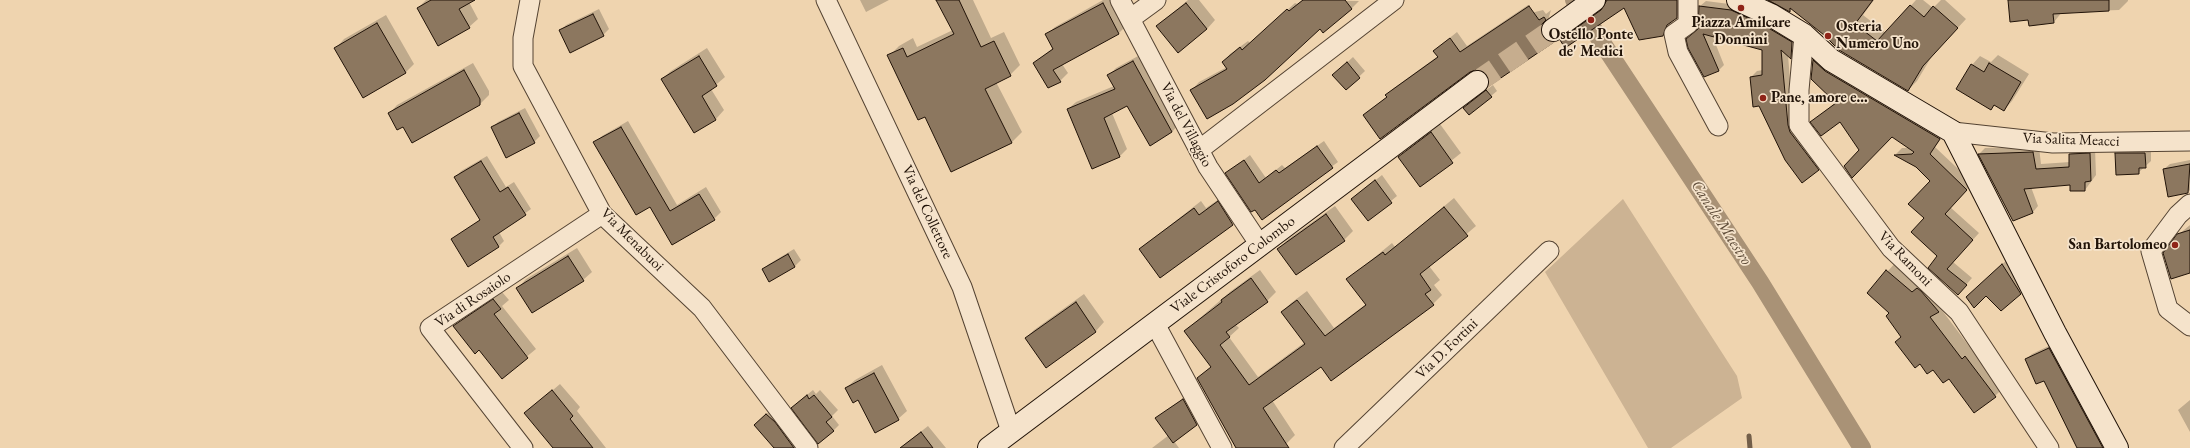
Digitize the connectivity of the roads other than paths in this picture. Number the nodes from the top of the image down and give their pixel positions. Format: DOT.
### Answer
graph roads {
  1 [pos="530,0"];
  2 [pos="826,0"];
  3 [pos="1120,0"];
  4 [pos="1156,0"];
  5 [pos="1394,0"];
  6 [pos="1594,0"];
  7 [pos="1688,0"];
  8 [pos="1738,0"];
  9 [pos="1130,19"];
  10 [pos="1553,30"];
  11 [pos="1804,35"];
  12 [pos="1477,82"];
  13 [pos="1718,126"];
  14 [pos="1953,132"];
  15 [pos="2190,141"];
  16 [pos="1199,150"];
  17 [pos="2190,204"];
  18 [pos="602,214"];
  19 [pos="1260,245"];
  20 [pos="1549,251"];
  21 [pos="1155,324"];
  22 [pos="2190,326"];
  23 [pos="1012,431"];
  24 [pos="523,448"];
  25 [pos="808,448"];
  26 [pos="989,448"];
  27 [pos="1222,448"];
  28 [pos="1344,448"];
  29 [pos="2049,448"];
  30 [pos="2117,448"];
  1 -- 18 [label="street, Via Menabuoi"];
  2 -- 23 [label="street, Via del Collettore"];
  3 -- 9 [label="street, Via del Villaggio"];
  4 -- 9 [label="street"];
  5 -- 16 [label="street"];
  6 -- 10 [label="street"];
  7 -- 13 [label="street"];
  8 -- 11 [label="street"];
  9 -- 16 [label="street, Via del Villaggio"];
  11 -- 14 [label="street"];
  11 -- 29 [label="street, Via Ramoni"];
  12 -- 19 [label="street, Viale Cristoforo Colombo"];
  14 -- 15 [label="street, Via Salita Meacci"];
  14 -- 30 [label="street"];
  16 -- 19 [label="street, Via del Villaggio"];
  17 -- 22 [label="street"];
  18 -- 24 [label="street, Via di Rosaiolo"];
  18 -- 25 [label="street, Via Menabuoi"];
  19 -- 21 [label="street, Viale Cristoforo Colombo"];
  20 -- 28 [label="street, Via D. Fortini"];
  21 -- 23 [label="street, Viale Cristoforo Colombo"];
  21 -- 27 [label="street"];
  23 -- 26 [label="street, Viale Cristoforo Colombo"];
}
